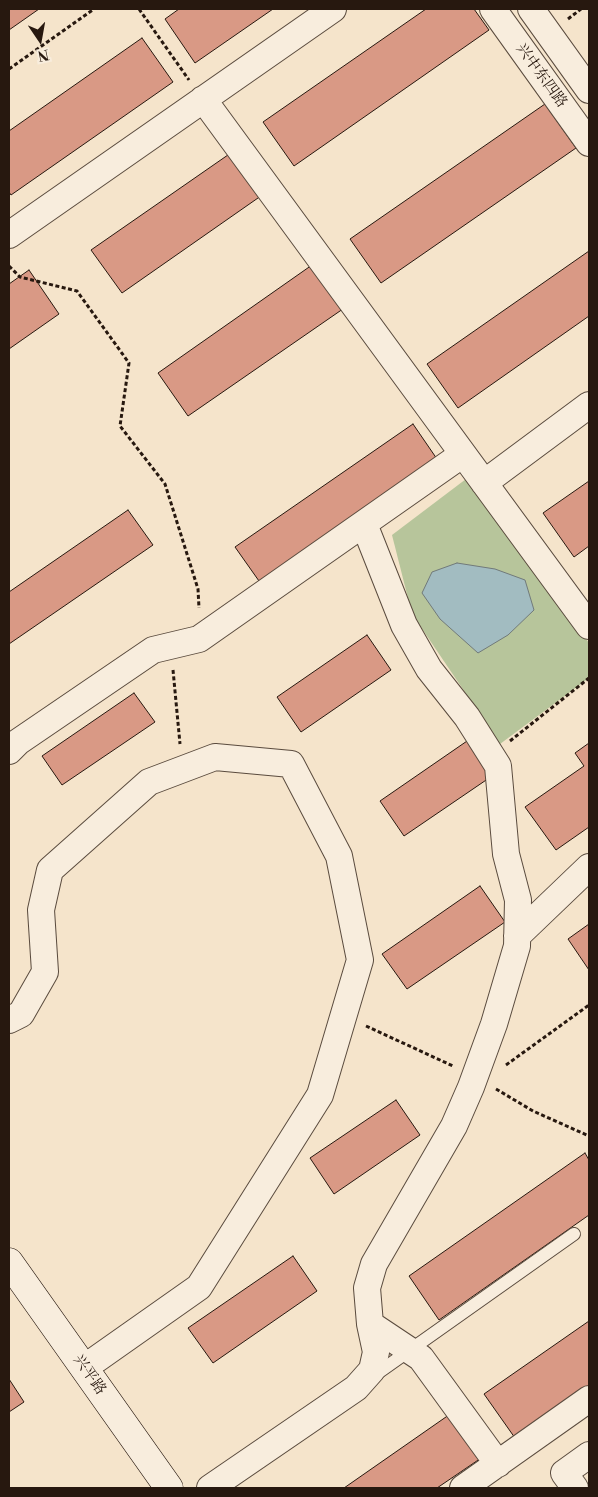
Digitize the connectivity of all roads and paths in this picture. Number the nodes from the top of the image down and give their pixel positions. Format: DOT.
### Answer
graph roads {
  1 [pos="94,9"];
  2 [pos="139,9"];
  3 [pos="333,9"];
  4 [pos="493,9"];
  5 [pos="531,9"];
  6 [pos="9,69"];
  7 [pos="589,90"];
  8 [pos="203,99"];
  9 [pos="589,143"];
  10 [pos="9,235"];
  11 [pos="9,266"];
  12 [pos="589,405"];
  13 [pos="463,454"];
  14 [pos="484,483"];
  15 [pos="364,524"];
  16 [pos="589,626"];
  17 [pos="200,640"];
  18 [pos="589,678"];
  19 [pos="12,740"];
  20 [pos="492,756"];
  21 [pos="182,770"];
  22 [pos="589,867"];
  23 [pos="517,936"];
  24 [pos="589,1005"];
  25 [pos="9,1020"];
  26 [pos="498,1071"];
  27 [pos="574,1234"];
  28 [pos="9,1264"];
  29 [pos="370,1324"];
  30 [pos="410,1350"];
  31 [pos="84,1368"];
  32 [pos="356,1388"];
  33 [pos="589,1399"];
  34 [pos="589,1455"];
  35 [pos="498,1464"];
  36 [pos="169,1488"];
  37 [pos="210,1488"];
  38 [pos="463,1488"];
  39 [pos="575,1488"];
  1 -- 6 [label="path"];
  2 -- 8 [label="path"];
  3 -- 8 [label="street"];
  4 -- 9 [label="street, 兴中东四路"];
  5 -- 7 [label="street"];
  8 -- 10 [label="street"];
  8 -- 13 [label="street"];
  11 -- 17 [label="path"];
  12 -- 14 [label="street"];
  13 -- 14 [label="street"];
  13 -- 15 [label="street"];
  14 -- 16 [label="street"];
  15 -- 17 [label="street"];
  15 -- 20 [label="street"];
  17 -- 19 [label="street"];
  17 -- 21 [label="path"];
  18 -- 20 [label="path"];
  20 -- 23 [label="street"];
  21 -- 25 [label="street"];
  21 -- 31 [label="street"];
  22 -- 23 [label="street"];
  23 -- 29 [label="street"];
  24 -- 26 [label="path"];
  27 -- 30 [label="lane"];
  28 -- 31 [label="street, 兴平路"];
  29 -- 30 [label="street"];
  29 -- 32 [label="street"];
  30 -- 32 [label="lane"];
  30 -- 35 [label="street"];
  31 -- 36 [label="street, 兴平路"];
  32 -- 37 [label="street"];
  33 -- 35 [label="street"];
  34 -- 39 [label="street"];
  35 -- 38 [label="street"];
}
